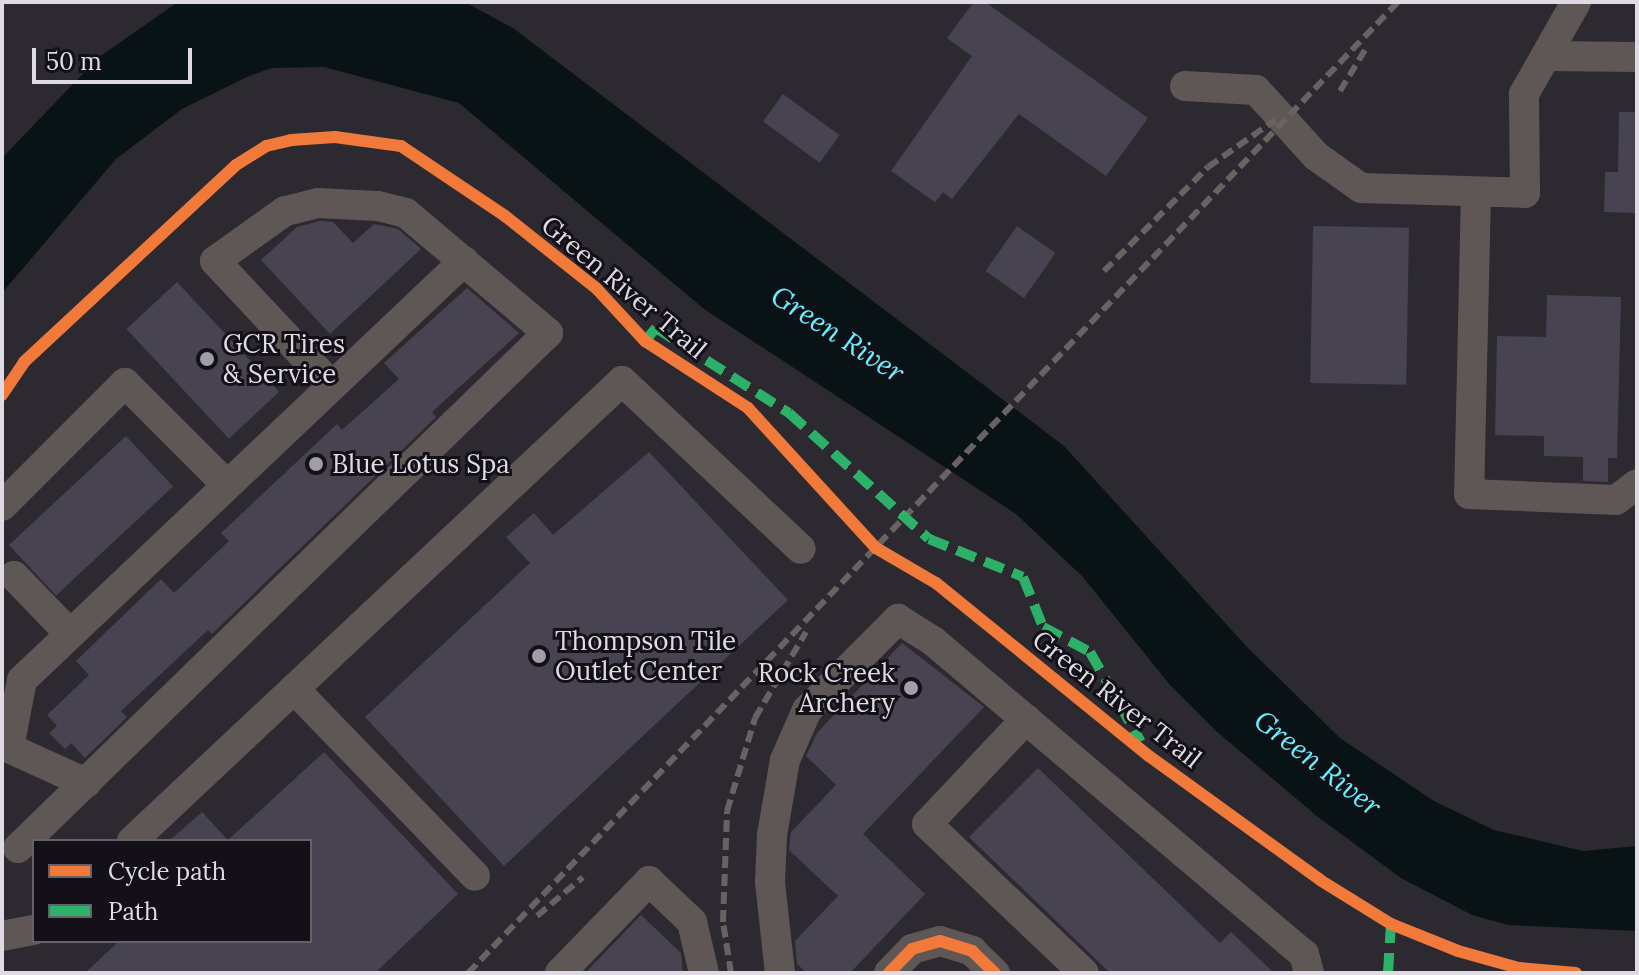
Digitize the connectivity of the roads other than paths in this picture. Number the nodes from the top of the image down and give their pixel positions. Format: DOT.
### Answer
graph roads {
  1 [pos="1576,2"];
  2 [pos="1546,56"];
  3 [pos="1637,57"];
  4 [pos="1185,86"];
  5 [pos="1476,192"];
  6 [pos="464,261"];
  7 [pos="332,386"];
  8 [pos="1637,484"];
  9 [pos="227,485"];
  10 [pos="2,506"];
  11 [pos="801,549"];
  12 [pos="14,576"];
  13 [pos="70,634"];
  14 [pos="12,670"];
  15 [pos="294,689"];
  16 [pos="1026,719"];
  17 [pos="4,752"];
  18 [pos="86,783"];
  19 [pos="134,839"];
  20 [pos="18,848"];
  21 [pos="475,876"];
  22 [pos="32,930"];
  23 [pos="2,936"];
  24 [pos="986,970"];
  25 [pos="560,973"];
  26 [pos="704,973"];
  27 [pos="780,973"];
  28 [pos="889,973"];
  29 [pos="1084,973"];
  30 [pos="1309,973"];
  1 -- 2 [label="street"];
  2 -- 3 [label="street"];
  2 -- 5 [label="street"];
  4 -- 5 [label="street"];
  5 -- 8 [label="street"];
  6 -- 7 [label="street"];
  6 -- 7 [label="street"];
  6 -- 18 [label="street"];
  7 -- 9 [label="street"];
  9 -- 10 [label="street"];
  9 -- 13 [label="street"];
  11 -- 15 [label="street"];
  12 -- 13 [label="street"];
  13 -- 14 [label="street"];
  14 -- 17 [label="street"];
  15 -- 19 [label="street"];
  15 -- 21 [label="street"];
  16 -- 27 [label="street"];
  16 -- 29 [label="street"];
  16 -- 30 [label="street"];
  17 -- 18 [label="street"];
  18 -- 20 [label="street"];
  22 -- 23 [label="street"];
  24 -- 28 [label="street"];
  25 -- 26 [label="street"];
}
